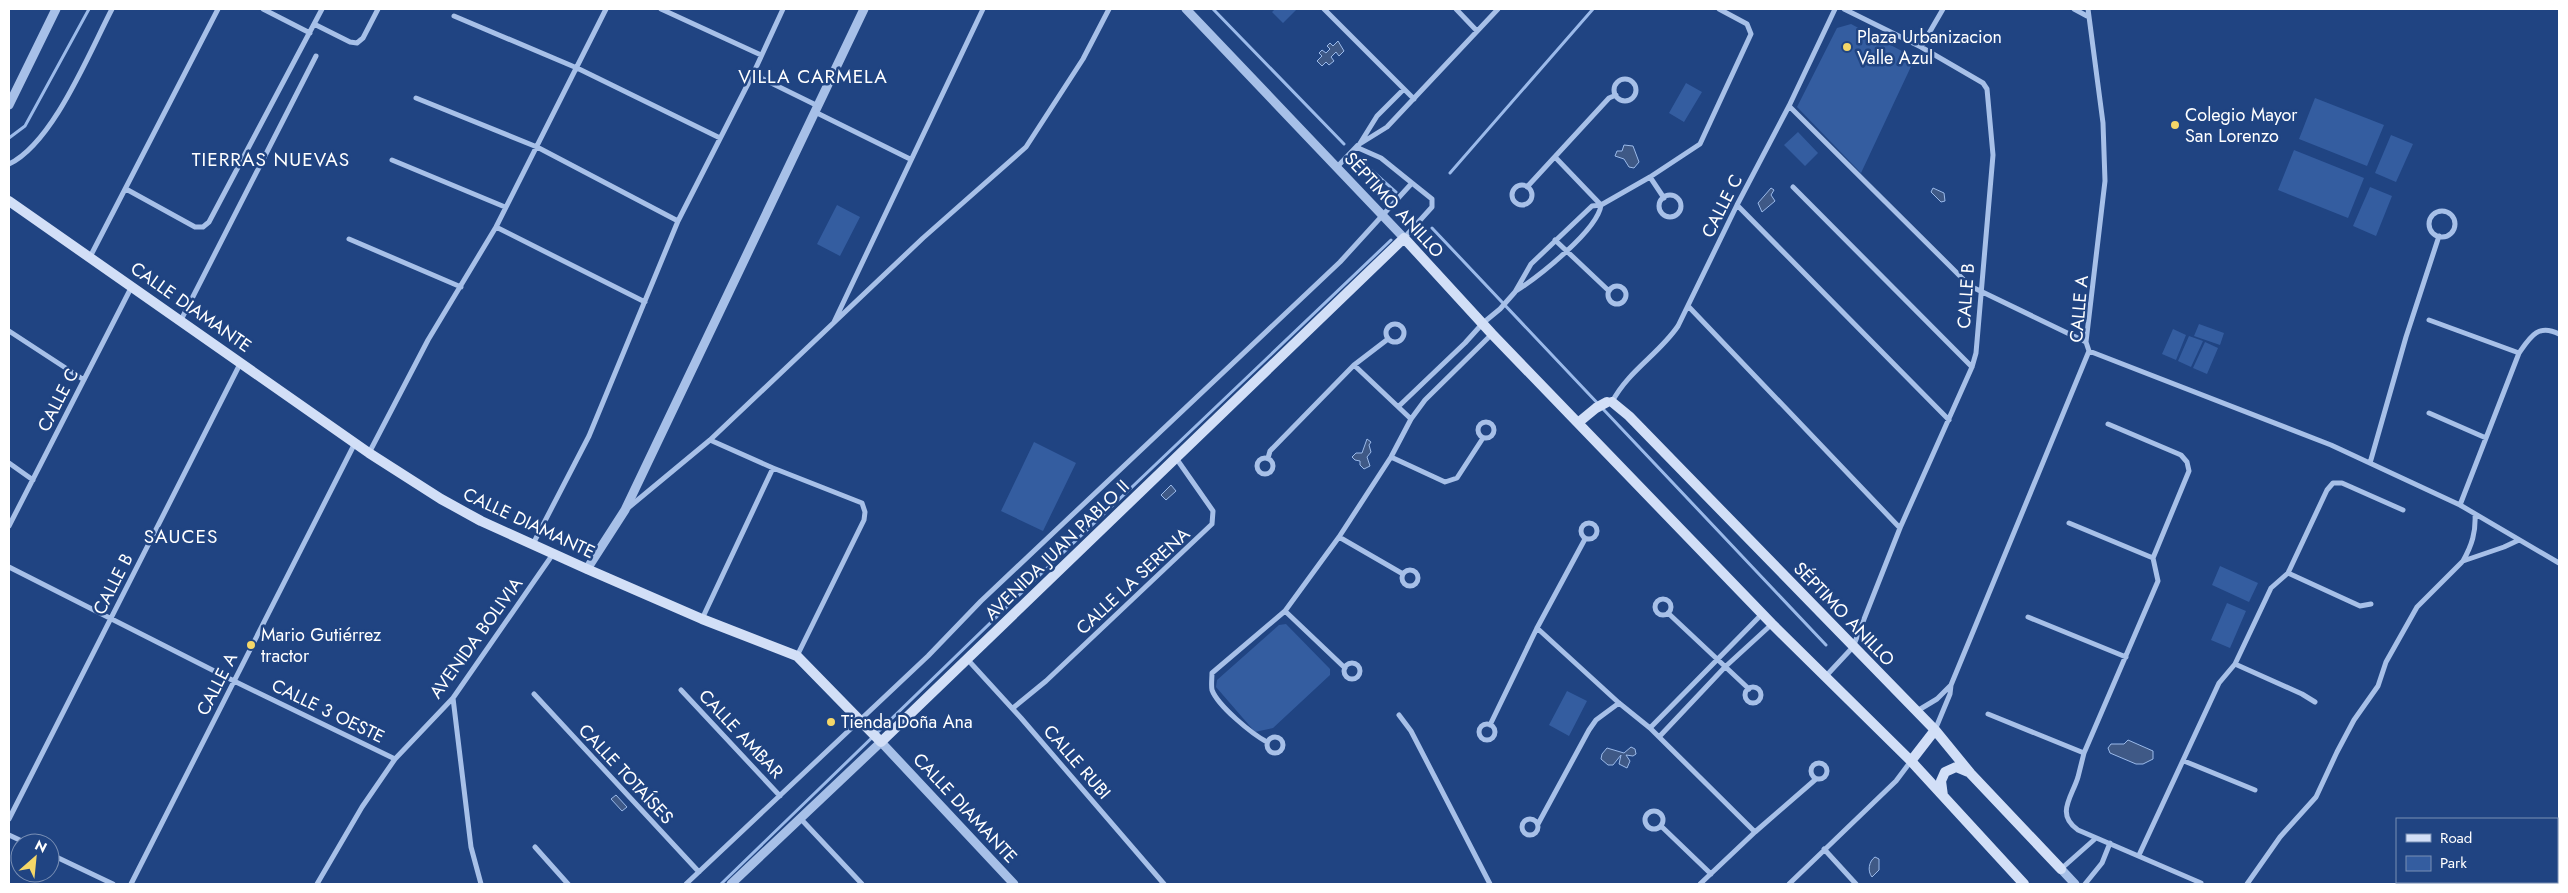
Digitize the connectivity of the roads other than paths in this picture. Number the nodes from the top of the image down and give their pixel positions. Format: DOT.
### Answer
graph roads {
  1 [pos="112,9"];
  2 [pos="218,9"];
  3 [pos="263,9"];
  4 [pos="322,9"];
  5 [pos="378,9"];
  6 [pos="606,9"];
  7 [pos="661,9"];
  8 [pos="783,9"];
  9 [pos="864,9"];
  10 [pos="983,9"];
  11 [pos="1109,9"];
  12 [pos="1186,9"];
  13 [pos="1324,9"];
  14 [pos="1456,9"];
  15 [pos="1498,9"];
  16 [pos="1719,9"];
  17 [pos="1835,9"];
  18 [pos="1844,9"];
  19 [pos="1943,9"];
  20 [pos="2074,9"];
  21 [pos="2088,9"];
  22 [pos="53,10"];
  23 [pos="1852,11"];
  24 [pos="454,16"];
  25 [pos="2087,16"];
  26 [pos="314,24"];
  27 [pos="1477,31"];
  28 [pos="310,33"];
  29 [pos="1921,47"];
  30 [pos="761,55"];
  31 [pos="316,56"];
  32 [pos="577,68"];
  33 [pos="753,74"];
  34 [pos="1404,89"];
  35 [pos="1616,95"];
  36 [pos="416,98"];
  37 [pos="1414,99"];
  38 [pos="9,106"];
  39 [pos="1789,106"];
  40 [pos="817,109"];
  41 [pos="720,138"];
  42 [pos="1357,146"];
  43 [pos="538,147"];
  44 [pos="1555,157"];
  45 [pos="910,159"];
  46 [pos="392,160"];
  47 [pos="9,164"];
  48 [pos="1337,167"];
  49 [pos="1650,177"];
  50 [pos="1412,183"];
  51 [pos="1527,187"];
  52 [pos="1794,187"];
  53 [pos="126,189"];
  54 [pos="1664,198"];
  55 [pos="9,201"];
  56 [pos="1601,205"];
  57 [pos="1737,205"];
  58 [pos="505,207"];
  59 [pos="1384,216"];
  60 [pos="678,221"];
  61 [pos="496,227"];
  62 [pos="2439,236"];
  63 [pos="1404,238"];
  64 [pos="349,239"];
  65 [pos="1555,240"];
  66 [pos="1566,251"];
  67 [pos="90,257"];
  68 [pos="132,286"];
  69 [pos="461,287"];
  70 [pos="1609,291"];
  71 [pos="1980,292"];
  72 [pos="1513,294"];
  73 [pos="645,302"];
  74 [pos="1689,306"];
  75 [pos="181,320"];
  76 [pos="2429,320"];
  77 [pos="1482,322"];
  78 [pos="833,324"];
  79 [pos="9,331"];
  80 [pos="1492,334"];
  81 [pos="2559,334"];
  82 [pos="1388,339"];
  83 [pos="2086,342"];
  84 [pos="2089,351"];
  85 [pos="2519,353"];
  86 [pos="241,362"];
  87 [pos="1354,365"];
  88 [pos="1972,367"];
  89 [pos="84,380"];
  90 [pos="1610,402"];
  91 [pos="1399,406"];
  92 [pos="2429,413"];
  93 [pos="1410,419"];
  94 [pos="1949,420"];
  95 [pos="1579,422"];
  96 [pos="2108,424"];
  97 [pos="1483,438"];
  98 [pos="2486,438"];
  99 [pos="710,440"];
  100 [pos="355,442"];
  101 [pos="369,453"];
  102 [pos="1391,457"];
  103 [pos="1176,458"];
  104 [pos="1268,458"];
  105 [pos="9,463"];
  106 [pos="2370,463"];
  107 [pos="773,468"];
  108 [pos="33,480"];
  109 [pos="2460,505"];
  110 [pos="625,510"];
  111 [pos="2403,510"];
  112 [pos="2475,514"];
  113 [pos="2069,523"];
  114 [pos="9,526"];
  115 [pos="1900,528"];
  116 [pos="1339,537"];
  117 [pos="1585,539"];
  118 [pos="2520,540"];
  119 [pos="533,544"];
  120 [pos="554,553"];
  121 [pos="2154,558"];
  122 [pos="2463,561"];
  123 [pos="2559,564"];
  124 [pos="9,567"];
  125 [pos="588,569"];
  126 [pos="2288,572"];
  127 [pos="1403,574"];
  128 [pos="2371,604"];
  129 [pos="1285,611"];
  130 [pos="1668,613"];
  131 [pos="1762,614"];
  132 [pos="2028,617"];
  133 [pos="111,618"];
  134 [pos="702,619"];
  135 [pos="1772,624"];
  136 [pos="1537,628"];
  137 [pos="1853,647"];
  138 [pos="797,656"];
  139 [pos="2126,657"];
  140 [pos="1716,658"];
  141 [pos="968,660"];
  142 [pos="2235,664"];
  143 [pos="1725,667"];
  144 [pos="1345,668"];
  145 [pos="1826,676"];
  146 [pos="234,681"];
  147 [pos="1951,684"];
  148 [pos="1749,689"];
  149 [pos="682,690"];
  150 [pos="534,694"];
  151 [pos="453,698"];
  152 [pos="2315,702"];
  153 [pos="1619,703"];
  154 [pos="1013,708"];
  155 [pos="1916,711"];
  156 [pos="1988,714"];
  157 [pos="1399,715"];
  158 [pos="859,721"];
  159 [pos="1490,725"];
  160 [pos="1650,728"];
  161 [pos="1935,730"];
  162 [pos="876,737"];
  163 [pos="1659,738"];
  164 [pos="1267,742"];
  165 [pos="2084,753"];
  166 [pos="395,758"];
  167 [pos="1911,761"];
  168 [pos="2184,761"];
  169 [pos="1971,774"];
  170 [pos="1816,778"];
  171 [pos="2255,790"];
  172 [pos="780,796"];
  173 [pos="1943,797"];
  174 [pos="800,818"];
  175 [pos="9,819"];
  176 [pos="1538,824"];
  177 [pos="1661,826"];
  178 [pos="1755,832"];
  179 [pos="2096,838"];
  180 [pos="2110,843"];
  181 [pos="535,847"];
  182 [pos="1824,850"];
  183 [pos="2139,855"];
  184 [pos="60,859"];
  185 [pos="2061,869"];
  186 [pos="699,872"];
  187 [pos="1711,874"];
  188 [pos="2201,883"];
  189 [pos="113,884"];
  190 [pos="132,884"];
  191 [pos="317,884"];
  192 [pos="482,884"];
  193 [pos="568,884"];
  194 [pos="686,884"];
  195 [pos="731,884"];
  196 [pos="862,884"];
  197 [pos="1014,884"];
  198 [pos="1164,884"];
  199 [pos="1490,884"];
  200 [pos="1700,884"];
  201 [pos="1788,884"];
  202 [pos="1856,884"];
  203 [pos="2024,884"];
  204 [pos="2075,884"];
  205 [pos="2085,884"];
  206 [pos="2247,884"];
  1 -- 47 [label="street"];
  2 -- 53 [label="street"];
  3 -- 28 [label="street"];
  4 -- 26 [label="street"];
  5 -- 26 [label="street"];
  6 -- 32 [label="street"];
  7 -- 30 [label="street"];
  8 -- 30 [label="street"];
  9 -- 40 [label="street"];
  10 -- 45 [label="street"];
  11 -- 78 [label="street"];
  12 -- 48 [label="street, SÉPTIMO ANILLO"];
  13 -- 34 [label="street"];
  14 -- 27 [label="street"];
  15 -- 27 [label="street"];
  16 -- 49 [label="street"];
  17 -- 39 [label="street, CALLE C"];
  18 -- 23 [label="street, CALLE B"];
  19 -- 29 [label="street"];
  20 -- 25 [label="street"];
  21 -- 25 [label="street, CALLE A"];
  22 -- 38 [label="street"];
  23 -- 29 [label="street, CALLE B"];
  24 -- 32 [label="street"];
  25 -- 83 [label="street, CALLE A"];
  26 -- 28 [label="street"];
  27 -- 37 [label="street"];
  28 -- 53 [label="street"];
  29 -- 71 [label="street, CALLE B"];
  30 -- 33 [label="street"];
  31 -- 75 [label="street"];
  32 -- 41 [label="street"];
  32 -- 43 [label="street"];
  33 -- 40 [label="street"];
  33 -- 41 [label="street"];
  34 -- 37 [label="street"];
  34 -- 42 [label="street"];
  35 -- 35 [label="street"];
  35 -- 44 [label="street"];
  36 -- 43 [label="street"];
  37 -- 42 [label="street"];
  39 -- 57 [label="street, CALLE C"];
  39 -- 71 [label="street"];
  40 -- 45 [label="street"];
  40 -- 110 [label="street"];
  41 -- 60 [label="street"];
  42 -- 48 [label="street"];
  42 -- 50 [label="street"];
  43 -- 58 [label="street"];
  43 -- 60 [label="street"];
  44 -- 51 [label="street"];
  44 -- 56 [label="street"];
  45 -- 78 [label="street"];
  46 -- 58 [label="street"];
  48 -- 59 [label="street, SÉPTIMO ANILLO"];
  49 -- 54 [label="street"];
  49 -- 56 [label="street"];
  50 -- 59 [label="street"];
  50 -- 63 [label="street"];
  51 -- 51 [label="street"];
  52 -- 88 [label="street"];
  53 -- 67 [label="street"];
  54 -- 54 [label="street"];
  55 -- 67 [label="main road, CALLE DIAMANTE"];
  56 -- 65 [label="street"];
  56 -- 66 [label="street"];
  57 -- 74 [label="street, CALLE C"];
  57 -- 94 [label="street"];
  58 -- 61 [label="street"];
  59 -- 63 [label="street, SÉPTIMO ANILLO"];
  59 -- 158 [label="street"];
  60 -- 73 [label="street"];
  61 -- 69 [label="street"];
  61 -- 73 [label="street"];
  62 -- 62 [label="street"];
  62 -- 106 [label="street"];
  63 -- 77 [label="main road, SÉPTIMO ANILLO"];
  63 -- 103 [label="main road, AVENIDA JUAN PABLO II"];
  64 -- 69 [label="street"];
  65 -- 66 [label="street"];
  65 -- 72 [label="street"];
  66 -- 70 [label="street"];
  66 -- 72 [label="street"];
  67 -- 68 [label="main road, CALLE DIAMANTE"];
  68 -- 75 [label="main road, CALLE DIAMANTE"];
  68 -- 89 [label="street, CALLE C"];
  69 -- 101 [label="street"];
  71 -- 83 [label="street"];
  71 -- 88 [label="street, CALLE B"];
  72 -- 77 [label="street"];
  73 -- 119 [label="street"];
  74 -- 90 [label="street, CALLE C"];
  74 -- 115 [label="street"];
  75 -- 86 [label="main road, CALLE DIAMANTE"];
  76 -- 85 [label="street"];
  77 -- 80 [label="main road, SÉPTIMO ANILLO"];
  77 -- 91 [label="street"];
  78 -- 99 [label="street"];
  79 -- 89 [label="street"];
  80 -- 93 [label="street"];
  80 -- 95 [label="main road, SÉPTIMO ANILLO"];
  81 -- 85 [label="street"];
  82 -- 87 [label="street"];
  83 -- 84 [label="street, CALLE A"];
  84 -- 106 [label="street"];
  84 -- 147 [label="street, CALLE A"];
  85 -- 98 [label="street"];
  86 -- 100 [label="main road, CALLE DIAMANTE"];
  86 -- 133 [label="street, CALLE B"];
  87 -- 91 [label="street"];
  87 -- 104 [label="street"];
  88 -- 94 [label="street, CALLE B"];
  89 -- 108 [label="street, CALLE C"];
  90 -- 95 [label="main road"];
  90 -- 137 [label="main road, SÉPTIMO ANILLO"];
  91 -- 93 [label="street"];
  92 -- 98 [label="street"];
  93 -- 102 [label="street"];
  94 -- 115 [label="street, CALLE B"];
  95 -- 131 [label="main road, SÉPTIMO ANILLO"];
  96 -- 121 [label="street"];
  97 -- 102 [label="street"];
  98 -- 109 [label="street"];
  99 -- 107 [label="street"];
  99 -- 110 [label="street"];
  100 -- 101 [label="main road, CALLE DIAMANTE"];
  100 -- 146 [label="street, CALLE A"];
  101 -- 119 [label="main road, CALLE DIAMANTE"];
  102 -- 116 [label="street"];
  103 -- 141 [label="main road, AVENIDA JUAN PABLO II"];
  103 -- 154 [label="street, CALLE LA SERENA"];
  105 -- 108 [label="street"];
  106 -- 109 [label="street"];
  107 -- 134 [label="street"];
  107 -- 138 [label="street"];
  108 -- 114 [label="street, CALLE C"];
  109 -- 112 [label="street"];
  110 -- 125 [label="street"];
  111 -- 126 [label="street"];
  112 -- 118 [label="street"];
  112 -- 122 [label="street"];
  113 -- 121 [label="street"];
  115 -- 137 [label="street, CALLE B"];
  116 -- 127 [label="street"];
  116 -- 129 [label="street"];
  117 -- 136 [label="street"];
  118 -- 122 [label="street"];
  118 -- 123 [label="street"];
  119 -- 120 [label="main road, CALLE DIAMANTE"];
  120 -- 125 [label="main road, CALLE DIAMANTE"];
  120 -- 151 [label="street, AVENIDA BOLIVIA"];
  121 -- 139 [label="street"];
  122 -- 206 [label="street"];
  124 -- 133 [label="street, CALLE 3 OESTE"];
  125 -- 134 [label="main road, CALLE DIAMANTE"];
  126 -- 128 [label="street"];
  126 -- 142 [label="street"];
  129 -- 144 [label="street"];
  129 -- 164 [label="street"];
  130 -- 140 [label="street"];
  131 -- 135 [label="main road, SÉPTIMO ANILLO"];
  131 -- 140 [label="street"];
  132 -- 139 [label="street"];
  133 -- 146 [label="street, CALLE 3 OESTE"];
  133 -- 175 [label="street, CALLE B"];
  134 -- 138 [label="main road, CALLE DIAMANTE"];
  135 -- 143 [label="street"];
  135 -- 145 [label="main road, SÉPTIMO ANILLO"];
  136 -- 153 [label="street"];
  136 -- 159 [label="street"];
  137 -- 145 [label="street"];
  137 -- 155 [label="main road, SÉPTIMO ANILLO"];
  138 -- 158 [label="main road, CALLE DIAMANTE"];
  139 -- 165 [label="street"];
  140 -- 143 [label="street"];
  140 -- 160 [label="street"];
  141 -- 154 [label="street, CALLE RUBI"];
  141 -- 162 [label="main road, AVENIDA JUAN PABLO II"];
  142 -- 152 [label="street"];
  142 -- 168 [label="street"];
  143 -- 148 [label="street"];
  143 -- 163 [label="street"];
  145 -- 167 [label="main road, SÉPTIMO ANILLO"];
  146 -- 166 [label="street, CALLE 3 OESTE"];
  146 -- 190 [label="street, CALLE A"];
  147 -- 155 [label="street"];
  147 -- 161 [label="street, CALLE A"];
  149 -- 172 [label="street, CALLE AMBAR"];
  150 -- 186 [label="street, CALLE TOTAÍSES"];
  151 -- 166 [label="street, AVENIDA BOLIVIA"];
  151 -- 192 [label="street"];
  153 -- 160 [label="street"];
  153 -- 176 [label="street"];
  154 -- 198 [label="street, CALLE RUBI"];
  155 -- 161 [label="main road, SÉPTIMO ANILLO"];
  156 -- 165 [label="street"];
  157 -- 199 [label="street"];
  158 -- 162 [label="main road, CALLE DIAMANTE"];
  158 -- 172 [label="street"];
  160 -- 163 [label="street"];
  161 -- 167 [label="main road"];
  161 -- 169 [label="main road, SÉPTIMO ANILLO"];
  162 -- 174 [label="street, AVENIDA JUAN PABLO II"];
  162 -- 197 [label="street, CALLE DIAMANTE"];
  163 -- 178 [label="street"];
  165 -- 179 [label="street"];
  166 -- 191 [label="street, AVENIDA BOLIVIA"];
  167 -- 173 [label="main road, SÉPTIMO ANILLO"];
  167 -- 182 [label="street"];
  168 -- 171 [label="street"];
  168 -- 183 [label="street"];
  169 -- 173 [label="main road"];
  169 -- 185 [label="main road, SÉPTIMO ANILLO"];
  170 -- 178 [label="street"];
  172 -- 186 [label="street"];
  173 -- 203 [label="main road, SÉPTIMO ANILLO"];
  174 -- 195 [label="street, AVENIDA JUAN PABLO II"];
  174 -- 196 [label="street"];
  177 -- 187 [label="street"];
  178 -- 187 [label="street"];
  179 -- 180 [label="street"];
  179 -- 185 [label="street"];
  180 -- 183 [label="street"];
  180 -- 205 [label="street"];
  181 -- 193 [label="street"];
  182 -- 201 [label="street"];
  182 -- 202 [label="street"];
  183 -- 188 [label="street"];
  184 -- 189 [label="street"];
  185 -- 204 [label="street, SÉPTIMO ANILLO"];
  186 -- 194 [label="street"];
  187 -- 200 [label="street"];
}
